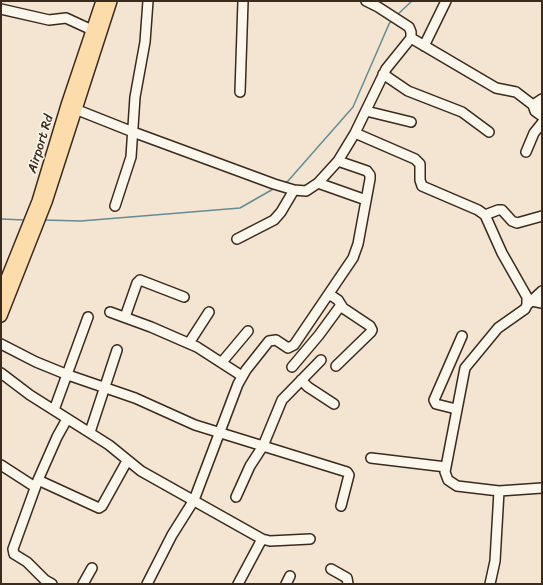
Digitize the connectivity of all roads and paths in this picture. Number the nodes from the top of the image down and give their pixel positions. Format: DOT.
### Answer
graph roads {
  1 [pos="102,1"];
  2 [pos="110,1"];
  3 [pos="148,1"];
  4 [pos="243,1"];
  5 [pos="366,1"];
  6 [pos="446,1"];
  7 [pos="383,6"];
  8 [pos="1,9"];
  9 [pos="92,30"];
  10 [pos="411,38"];
  11 [pos="424,46"];
  12 [pos="384,74"];
  13 [pos="240,92"];
  14 [pos="542,99"];
  15 [pos="538,106"];
  16 [pos="71,107"];
  17 [pos="366,111"];
  18 [pos="542,116"];
  19 [pos="411,122"];
  20 [pos="542,122"];
  21 [pos="133,132"];
  22 [pos="489,132"];
  23 [pos="355,133"];
  24 [pos="526,152"];
  25 [pos="338,161"];
  26 [pos="318,183"];
  27 [pos="289,189"];
  28 [pos="366,200"];
  29 [pos="115,206"];
  30 [pos="485,215"];
  31 [pos="542,216"];
  32 [pos="237,239"];
  33 [pos="26,241"];
  34 [pos="542,291"];
  35 [pos="1,293"];
  36 [pos="329,294"];
  37 [pos="184,297"];
  38 [pos="529,303"];
  39 [pos="542,303"];
  40 [pos="341,305"];
  41 [pos="110,312"];
  42 [pos="209,312"];
  43 [pos="1,316"];
  44 [pos="88,317"];
  45 [pos="125,317"];
  46 [pos="248,331"];
  47 [pos="462,336"];
  48 [pos="1,344"];
  49 [pos="189,344"];
  50 [pos="117,350"];
  51 [pos="320,360"];
  52 [pos="222,362"];
  53 [pos="336,366"];
  54 [pos="292,367"];
  55 [pos="1,373"];
  56 [pos="68,375"];
  57 [pos="242,376"];
  58 [pos="301,380"];
  59 [pos="104,388"];
  60 [pos="334,404"];
  61 [pos="456,409"];
  62 [pos="54,410"];
  63 [pos="67,419"];
  64 [pos="90,432"];
  65 [pos="220,432"];
  66 [pos="263,446"];
  67 [pos="371,458"];
  68 [pos="127,461"];
  69 [pos="1,465"];
  70 [pos="446,467"];
  71 [pos="37,484"];
  72 [pos="542,488"];
  73 [pos="499,492"];
  74 [pos="236,497"];
  75 [pos="194,500"];
  76 [pos="341,506"];
  77 [pos="262,539"];
  78 [pos="310,539"];
  79 [pos="92,568"];
  80 [pos="331,568"];
  81 [pos="52,584"];
  82 [pos="83,584"];
  83 [pos="147,584"];
  84 [pos="238,584"];
  85 [pos="348,584"];
  86 [pos="490,584"];
  1 -- 9 [label="main road, Airport Rd"];
  2 -- 16 [label="main road"];
  3 -- 21 [label="street"];
  4 -- 13 [label="street"];
  5 -- 7 [label="street"];
  6 -- 11 [label="street"];
  7 -- 10 [label="street"];
  8 -- 9 [label="street"];
  9 -- 16 [label="main road, Airport Rd"];
  10 -- 11 [label="street"];
  10 -- 12 [label="street"];
  11 -- 15 [label="street"];
  12 -- 17 [label="street"];
  12 -- 22 [label="street"];
  14 -- 15 [label="street"];
  15 -- 18 [label="street"];
  16 -- 21 [label="street"];
  16 -- 33 [label="main road, Airport Rd"];
  17 -- 19 [label="street"];
  17 -- 23 [label="street"];
  20 -- 24 [label="street"];
  21 -- 27 [label="street"];
  21 -- 29 [label="street"];
  23 -- 25 [label="street"];
  23 -- 30 [label="street"];
  25 -- 26 [label="street"];
  25 -- 28 [label="street"];
  26 -- 27 [label="street"];
  26 -- 28 [label="street"];
  27 -- 32 [label="street"];
  28 -- 36 [label="street"];
  30 -- 31 [label="street"];
  30 -- 38 [label="street"];
  33 -- 35 [label="main road, Airport Rd"];
  33 -- 43 [label="main road"];
  34 -- 38 [label="street"];
  36 -- 40 [label="street"];
  36 -- 57 [label="street"];
  37 -- 45 [label="street"];
  38 -- 39 [label="street"];
  38 -- 61 [label="street"];
  40 -- 53 [label="street"];
  40 -- 54 [label="street"];
  41 -- 45 [label="street"];
  42 -- 49 [label="street"];
  44 -- 56 [label="street"];
  45 -- 49 [label="street"];
  46 -- 52 [label="street"];
  47 -- 61 [label="street"];
  48 -- 56 [label="street"];
  49 -- 52 [label="street"];
  50 -- 59 [label="street"];
  51 -- 58 [label="street"];
  52 -- 57 [label="street"];
  55 -- 62 [label="street"];
  56 -- 59 [label="street"];
  56 -- 62 [label="street"];
  57 -- 65 [label="street"];
  58 -- 60 [label="street"];
  58 -- 66 [label="street"];
  59 -- 64 [label="street"];
  59 -- 65 [label="street"];
  61 -- 70 [label="street"];
  62 -- 63 [label="street"];
  63 -- 64 [label="street"];
  63 -- 71 [label="street"];
  64 -- 68 [label="street"];
  65 -- 66 [label="street"];
  65 -- 75 [label="street"];
  66 -- 74 [label="street"];
  66 -- 76 [label="street"];
  67 -- 70 [label="street"];
  68 -- 71 [label="street"];
  68 -- 75 [label="street"];
  69 -- 71 [label="street"];
  70 -- 73 [label="street"];
  71 -- 81 [label="street"];
  72 -- 73 [label="street"];
  73 -- 86 [label="street"];
  75 -- 77 [label="street"];
  75 -- 83 [label="street"];
  77 -- 78 [label="street"];
  77 -- 84 [label="street"];
  79 -- 82 [label="street"];
  80 -- 85 [label="street"];
}
